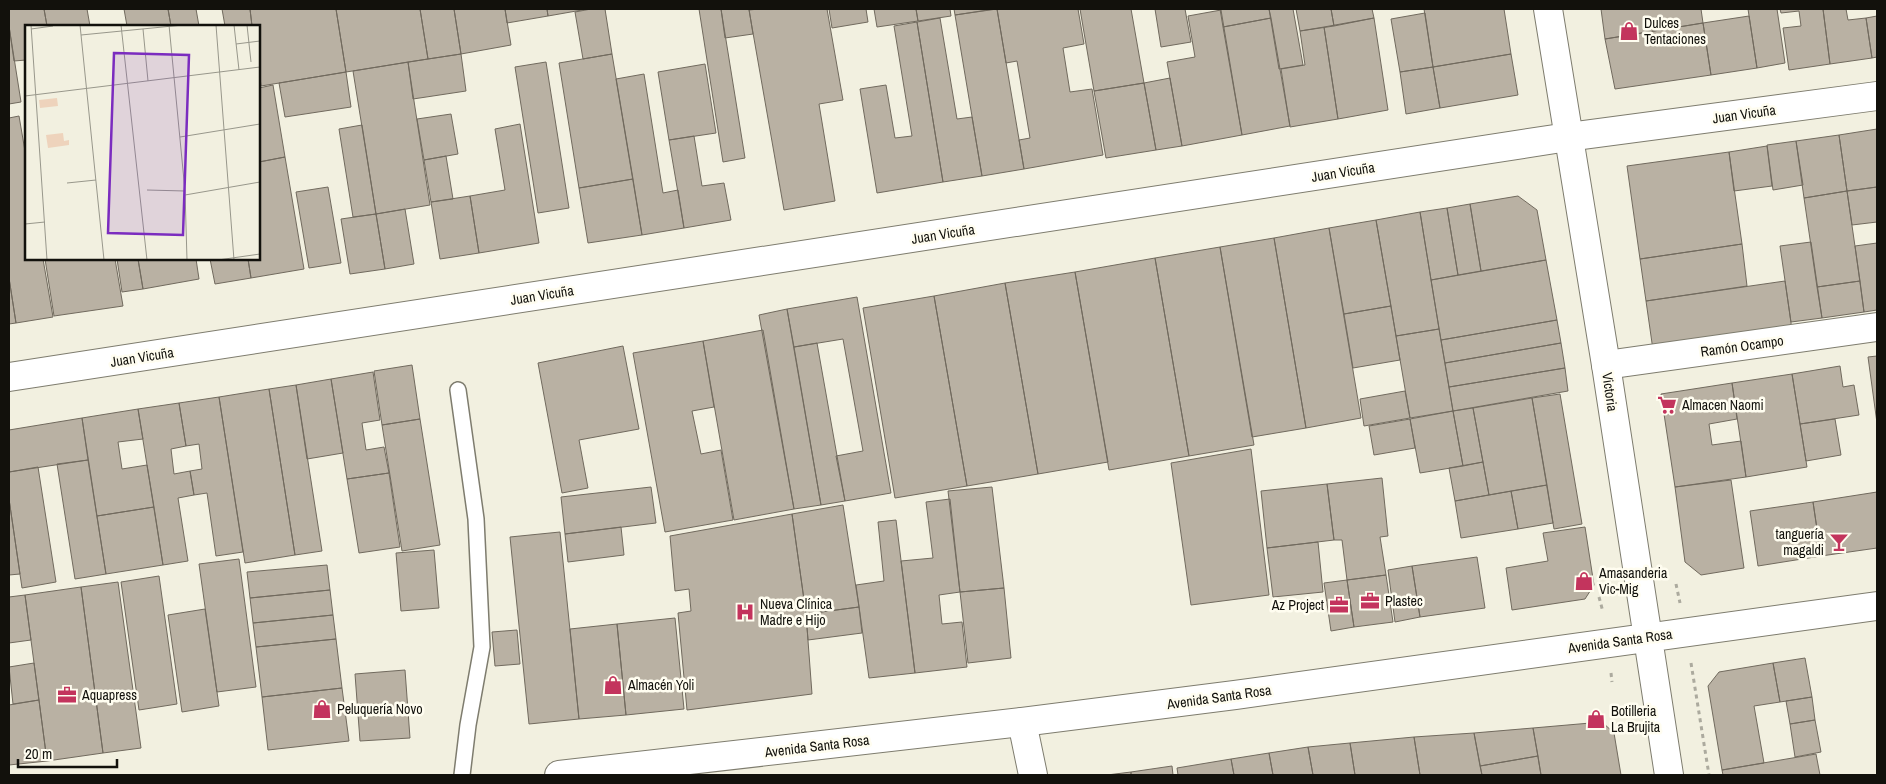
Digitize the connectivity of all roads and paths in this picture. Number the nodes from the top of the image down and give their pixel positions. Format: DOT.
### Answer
graph roads {
  1 [pos="1548,9"];
  2 [pos="1877,96"];
  3 [pos="1568,137"];
  4 [pos="1877,327"];
  5 [pos="1606,364"];
  6 [pos="9,377"];
  7 [pos="458,390"];
  8 [pos="1676,584"];
  9 [pos="1877,606"];
  10 [pos="1685,632"];
  11 [pos="1647,637"];
  12 [pos="1022,722"];
  13 [pos="462,775"];
  14 [pos="559,775"];
  15 [pos="1033,775"];
  16 [pos="1669,775"];
  17 [pos="1709,775"];
  1 -- 3 [label="street, Victoria"];
  2 -- 3 [label="street, Juan Vicuña"];
  3 -- 5 [label="street, Victoria"];
  3 -- 6 [label="street, Juan Vicuña"];
  4 -- 5 [label="street, Ramón Ocampo"];
  5 -- 11 [label="street, Victoria"];
  7 -- 13 [label="lane"];
  8 -- 10 [label="path"];
  9 -- 10 [label="street, Avenida Santa Rosa"];
  10 -- 11 [label="street, Avenida Santa Rosa"];
  10 -- 17 [label="path"];
  11 -- 12 [label="street, Avenida Santa Rosa"];
  11 -- 16 [label="street, Victoria"];
  12 -- 14 [label="street, Avenida Santa Rosa"];
  12 -- 15 [label="street"];
}
